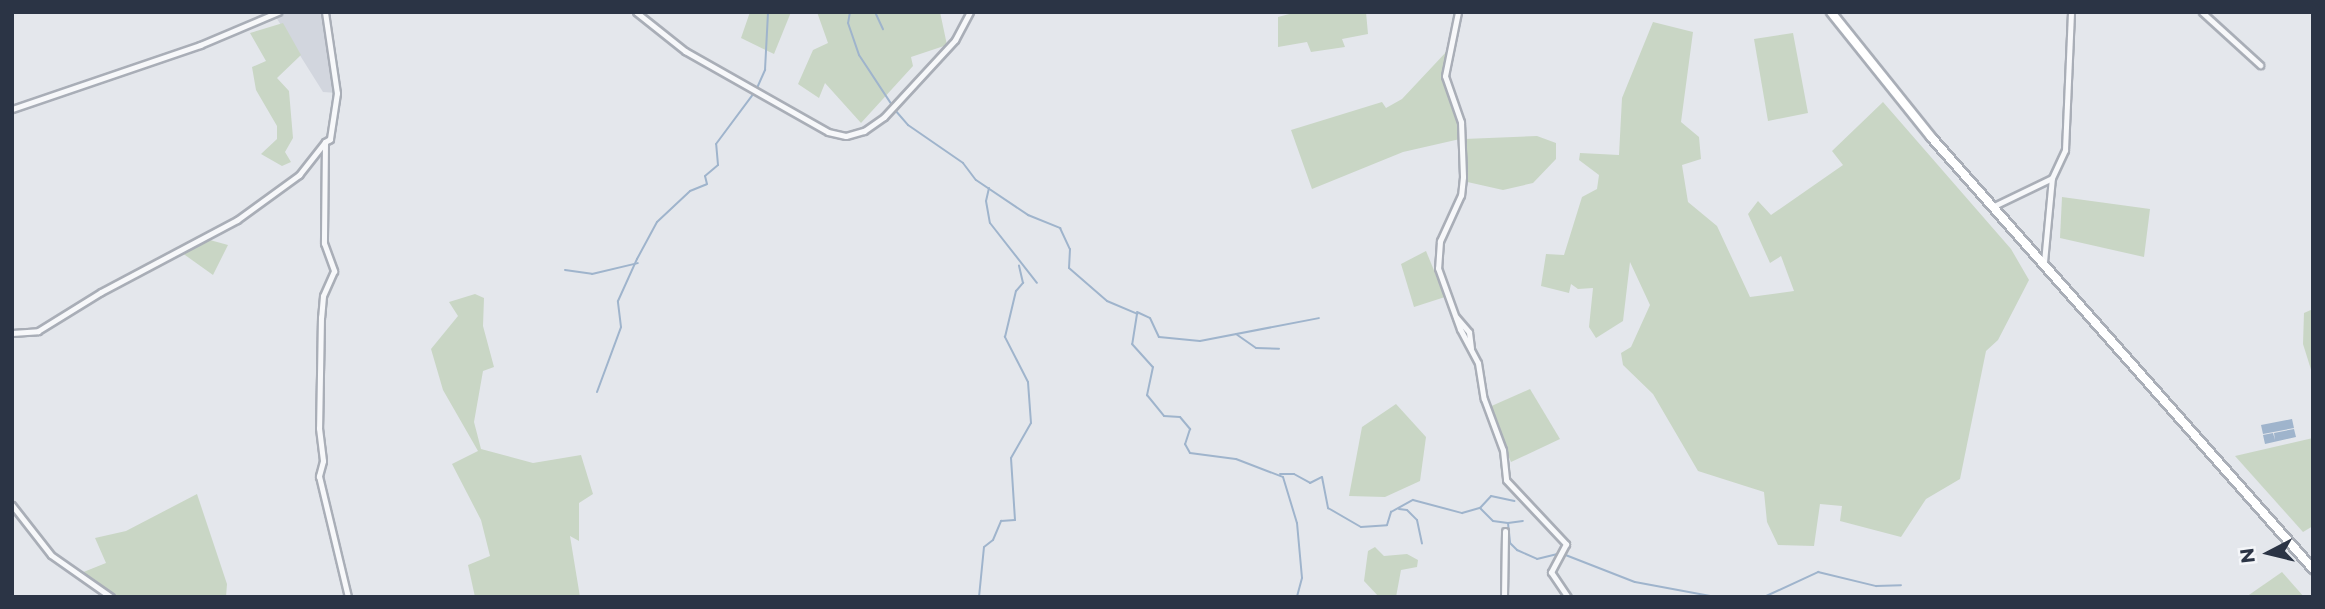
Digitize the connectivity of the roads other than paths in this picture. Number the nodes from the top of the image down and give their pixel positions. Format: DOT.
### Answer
graph roads {
  1 [pos="278,12"];
  2 [pos="325,12"];
  3 [pos="635,12"];
  4 [pos="970,12"];
  5 [pos="1458,12"];
  6 [pos="1831,12"];
  7 [pos="2071,12"];
  8 [pos="2202,12"];
  9 [pos="2260,65"];
  10 [pos="12,109"];
  11 [pos="325,142"];
  12 [pos="2052,178"];
  13 [pos="1994,206"];
  14 [pos="2044,262"];
  15 [pos="12,334"];
  16 [pos="12,505"];
  17 [pos="1505,531"];
  18 [pos="2313,569"];
  19 [pos="111,597"];
  20 [pos="348,597"];
  21 [pos="1504,597"];
  22 [pos="1568,597"];
  1 -- 10 [label="street"];
  2 -- 11 [label="street"];
  3 -- 4 [label="street"];
  5 -- 22 [label="street"];
  6 -- 13 [label="main road"];
  7 -- 12 [label="street"];
  8 -- 9 [label="street"];
  11 -- 15 [label="street"];
  11 -- 20 [label="street"];
  12 -- 13 [label="street"];
  12 -- 14 [label="street"];
  13 -- 14 [label="main road"];
  14 -- 18 [label="main road"];
  16 -- 19 [label="street"];
  17 -- 21 [label="street"];
}
